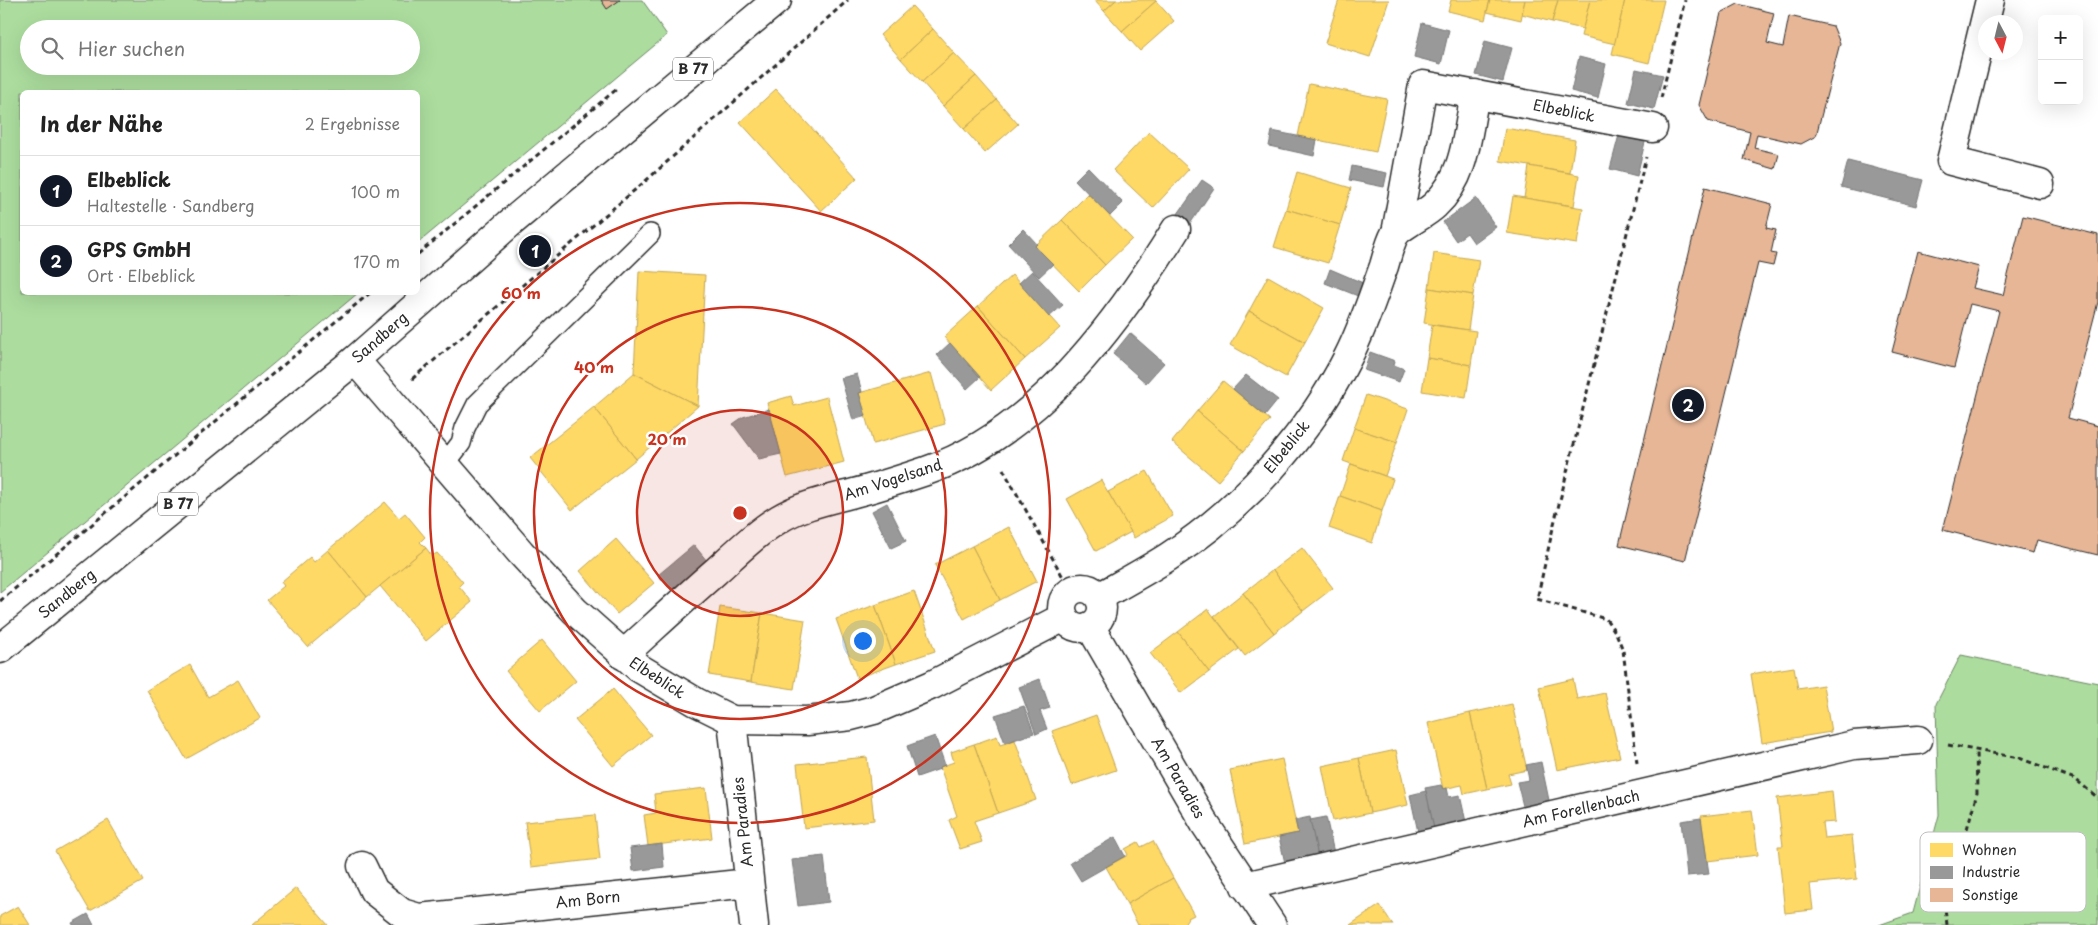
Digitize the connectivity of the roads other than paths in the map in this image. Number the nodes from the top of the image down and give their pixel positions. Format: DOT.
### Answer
graph roads {
  1 [pos="777,0"];
  2 [pos="1990,0"];
  3 [pos="1475,94"];
  4 [pos="1653,128"];
  5 [pos="2040,184"];
  6 [pos="1176,229"];
  7 [pos="1396,233"];
  8 [pos="650,234"];
  9 [pos="355,360"];
  10 [pos="445,464"];
  11 [pos="1099,597"];
  12 [pos="1064,617"];
  13 [pos="1090,626"];
  14 [pos="0,649"];
  15 [pos="623,655"];
  16 [pos="732,720"];
  17 [pos="1918,740"];
  18 [pos="362,866"];
  19 [pos="749,883"];
  20 [pos="1245,886"];
  21 [pos="754,925"];
  22 [pos="1272,925"];
  1 -- 9 [label="street, Sandberg / B 77"];
  2 -- 5 [label="street"];
  3 -- 4 [label="street, Elbeblick"];
  3 -- 7 [label="street"];
  3 -- 7 [label="street, Elbeblick"];
  6 -- 15 [label="street, Am Vogelsand"];
  7 -- 11 [label="street, Elbeblick"];
  8 -- 10 [label="lane"];
  9 -- 10 [label="street, Elbeblick"];
  9 -- 14 [label="street, Sandberg / B 77"];
  10 -- 15 [label="street, Elbeblick"];
  11 -- 12 [label="street"];
  11 -- 13 [label="street"];
  12 -- 13 [label="street"];
  12 -- 16 [label="street, Elbeblick"];
  13 -- 20 [label="street, Am Paradies"];
  15 -- 16 [label="street, Elbeblick"];
  16 -- 19 [label="street, Am Paradies"];
  17 -- 20 [label="street, Am Forellenbach"];
  18 -- 19 [label="street, Am Born"];
  19 -- 21 [label="street, Am Paradies"];
  20 -- 22 [label="street, Am Paradies"];
}
